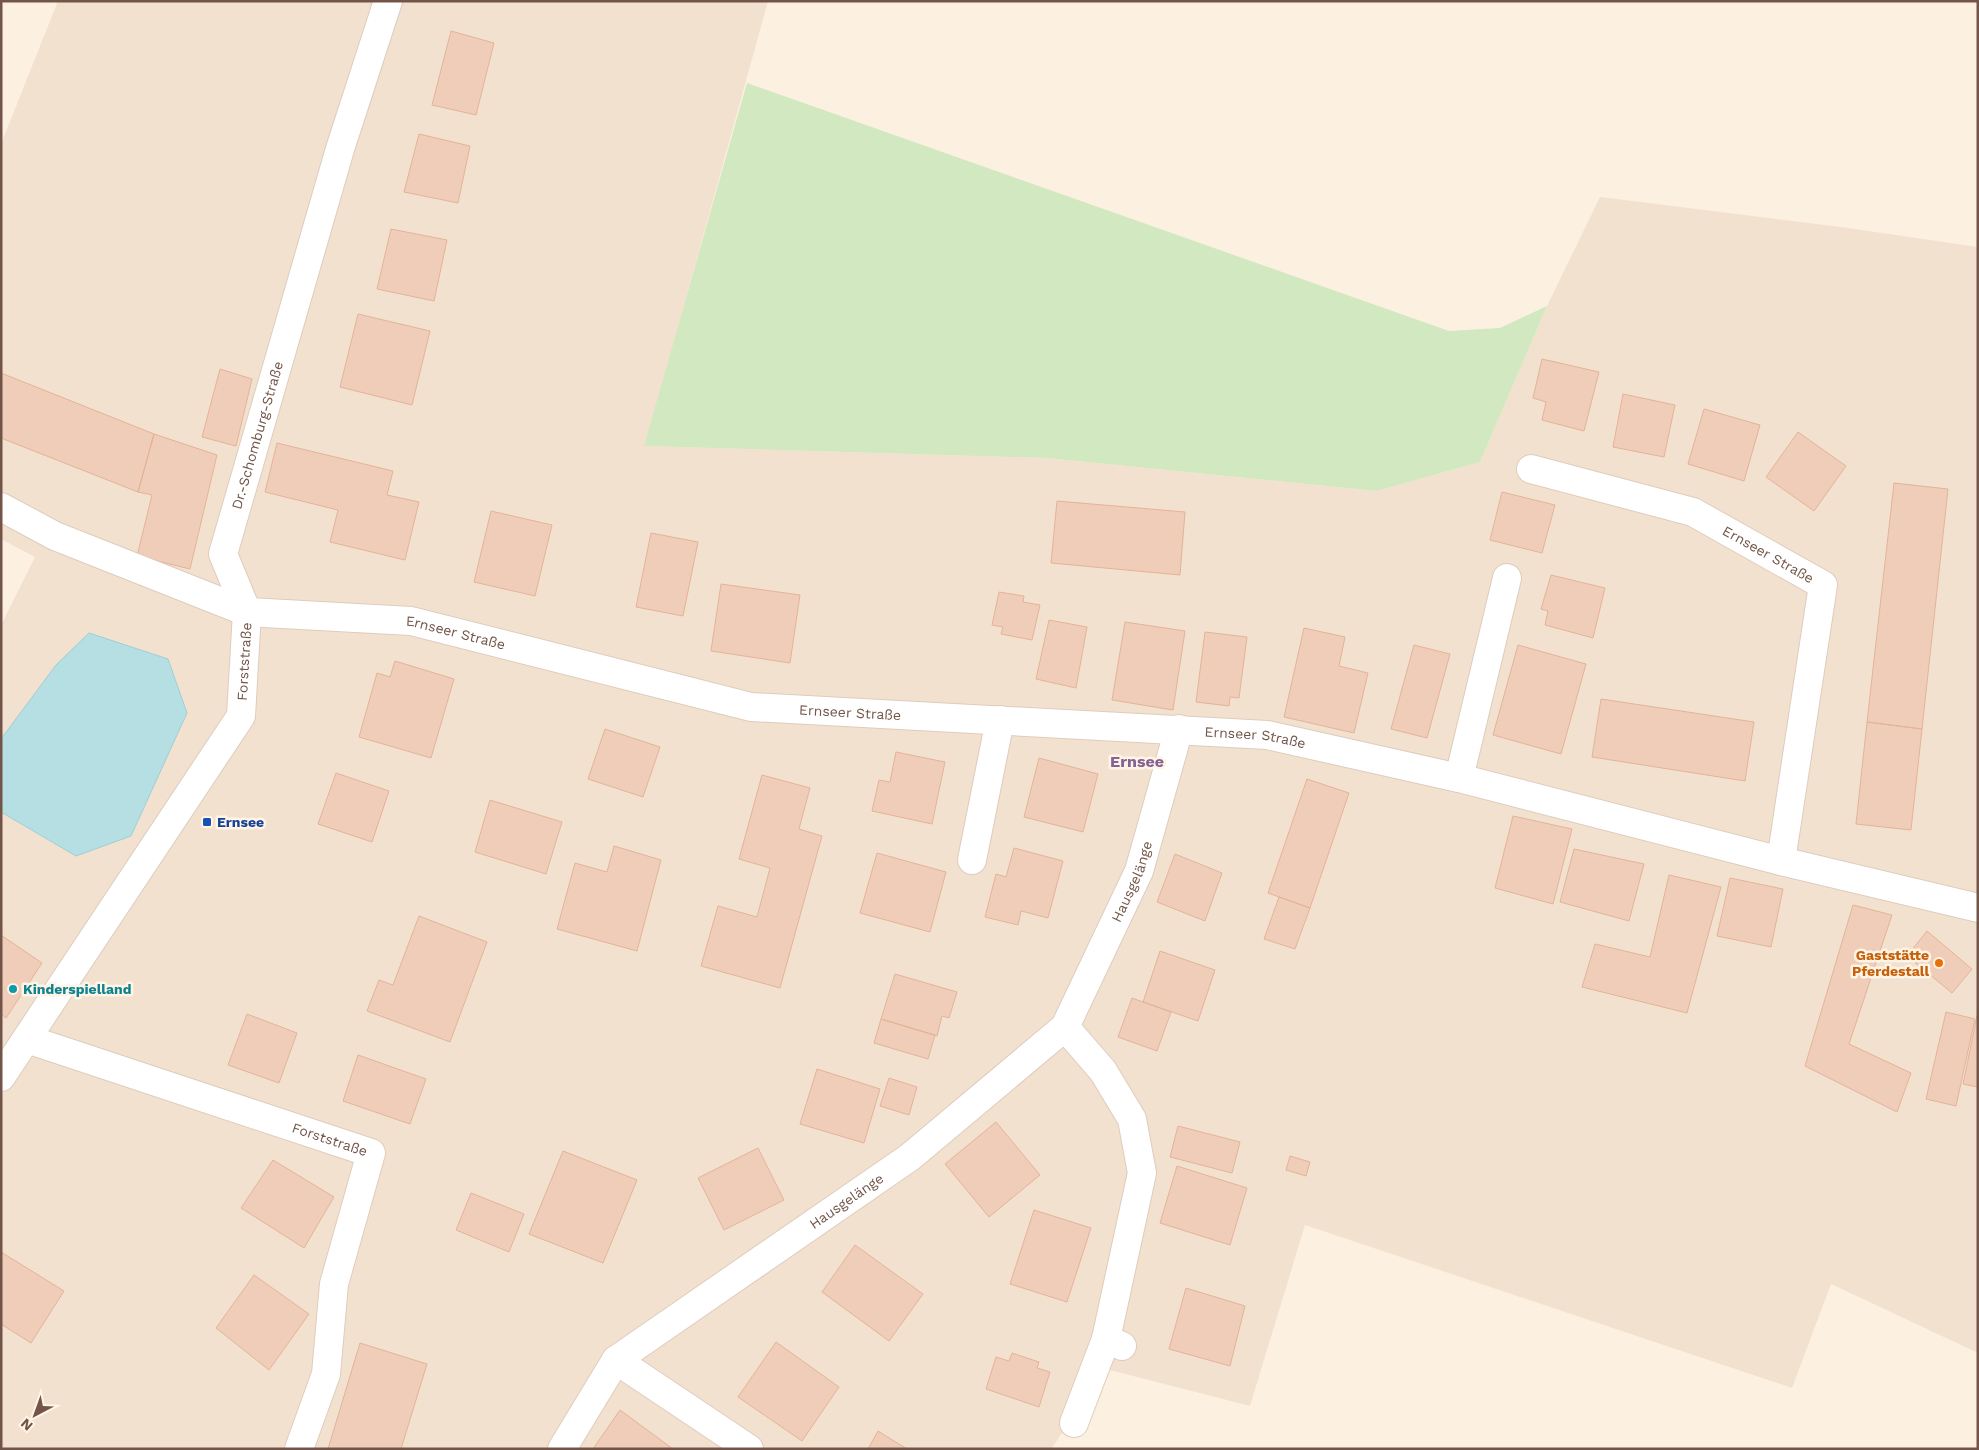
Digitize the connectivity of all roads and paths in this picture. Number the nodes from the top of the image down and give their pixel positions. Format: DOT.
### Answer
graph roads {
  1 [pos="388,1"];
  2 [pos="1531,469"];
  3 [pos="1,507"];
  4 [pos="1506,578"];
  5 [pos="247,612"];
  6 [pos="1000,720"];
  7 [pos="1179,729"];
  8 [pos="1459,778"];
  9 [pos="972,860"];
  10 [pos="1781,861"];
  11 [pos="1978,908"];
  12 [pos="1066,1027"];
  13 [pos="27,1039"];
  14 [pos="1,1078"];
  15 [pos="616,1360"];
  16 [pos="1074,1423"];
  17 [pos="299,1449"];
  18 [pos="562,1449"];
  19 [pos="749,1449"];
  1 -- 5 [label="street, Dr.-Schomburg-Straße"];
  2 -- 10 [label="street, Ernseer Straße"];
  3 -- 5 [label="street"];
  4 -- 8 [label="street"];
  5 -- 6 [label="street, Ernseer Straße"];
  5 -- 13 [label="street, Forststraße"];
  6 -- 7 [label="street, Ernseer Straße"];
  6 -- 9 [label="street"];
  7 -- 8 [label="street, Ernseer Straße"];
  7 -- 12 [label="street, Hausgelänge"];
  8 -- 10 [label="street, Ernseer Straße"];
  10 -- 11 [label="street, Ernseer Straße"];
  12 -- 15 [label="street, Hausgelänge"];
  12 -- 16 [label="street"];
  13 -- 14 [label="street, Forststraße"];
  13 -- 17 [label="street, Forststraße"];
  15 -- 18 [label="street, Hausgelänge"];
  15 -- 19 [label="street"];
}
